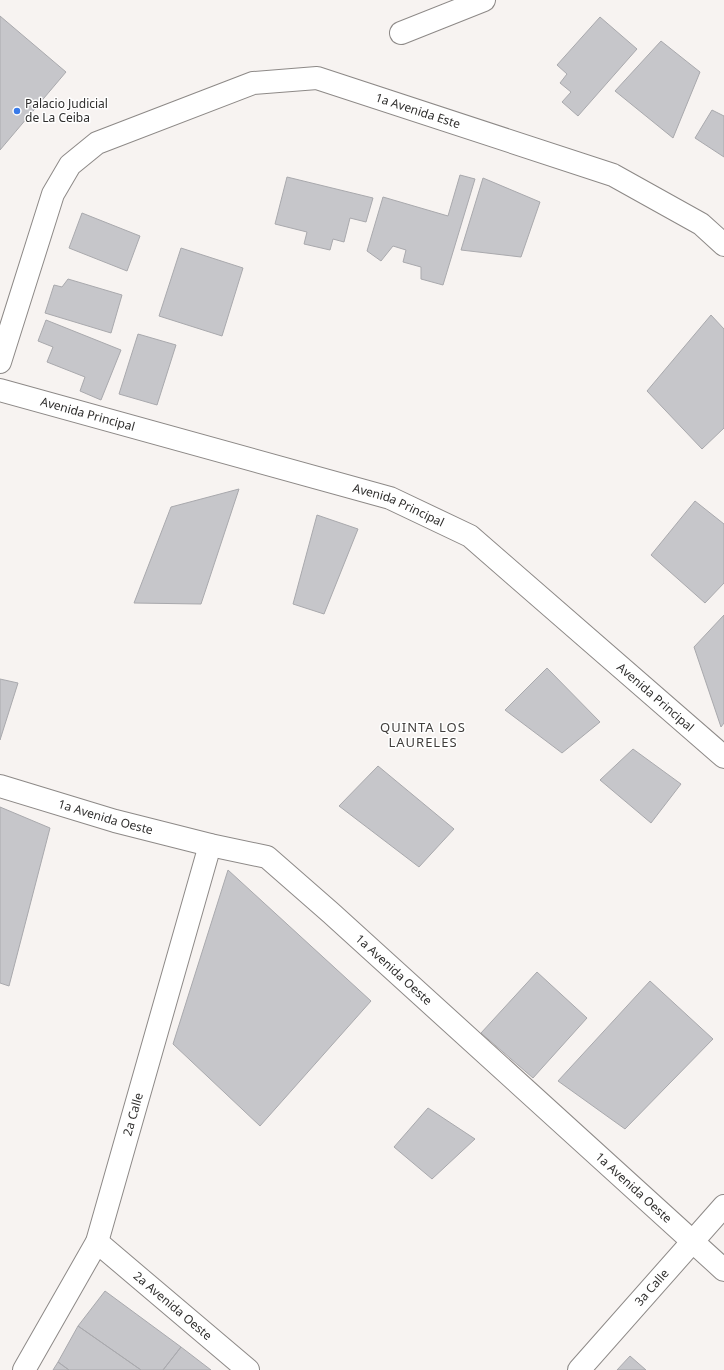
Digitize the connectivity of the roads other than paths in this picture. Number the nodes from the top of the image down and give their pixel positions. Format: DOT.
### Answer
graph roads {
  1 [pos="484,0"];
  2 [pos="401,33"];
  3 [pos="724,244"];
  4 [pos="0,362"];
  5 [pos="0,390"];
  6 [pos="724,757"];
  7 [pos="0,786"];
  8 [pos="210,845"];
  9 [pos="724,1206"];
  10 [pos="97,1242"];
  11 [pos="693,1242"];
  12 [pos="724,1270"];
  13 [pos="24,1370"];
  14 [pos="248,1370"];
  15 [pos="579,1370"];
  1 -- 2 [label="street"];
  3 -- 4 [label="street, 1a Avenida Este"];
  5 -- 6 [label="street, Avenida Principal"];
  7 -- 8 [label="street, 1a Avenida Oeste"];
  8 -- 10 [label="street, 2a Calle"];
  8 -- 11 [label="street, 1a Avenida Oeste"];
  9 -- 11 [label="street, 3a Calle"];
  10 -- 13 [label="street, 2a Calle"];
  10 -- 14 [label="street, 2a Avenida Oeste"];
  11 -- 12 [label="street, 1a Avenida Oeste"];
  11 -- 15 [label="street, 3a Calle"];
}
